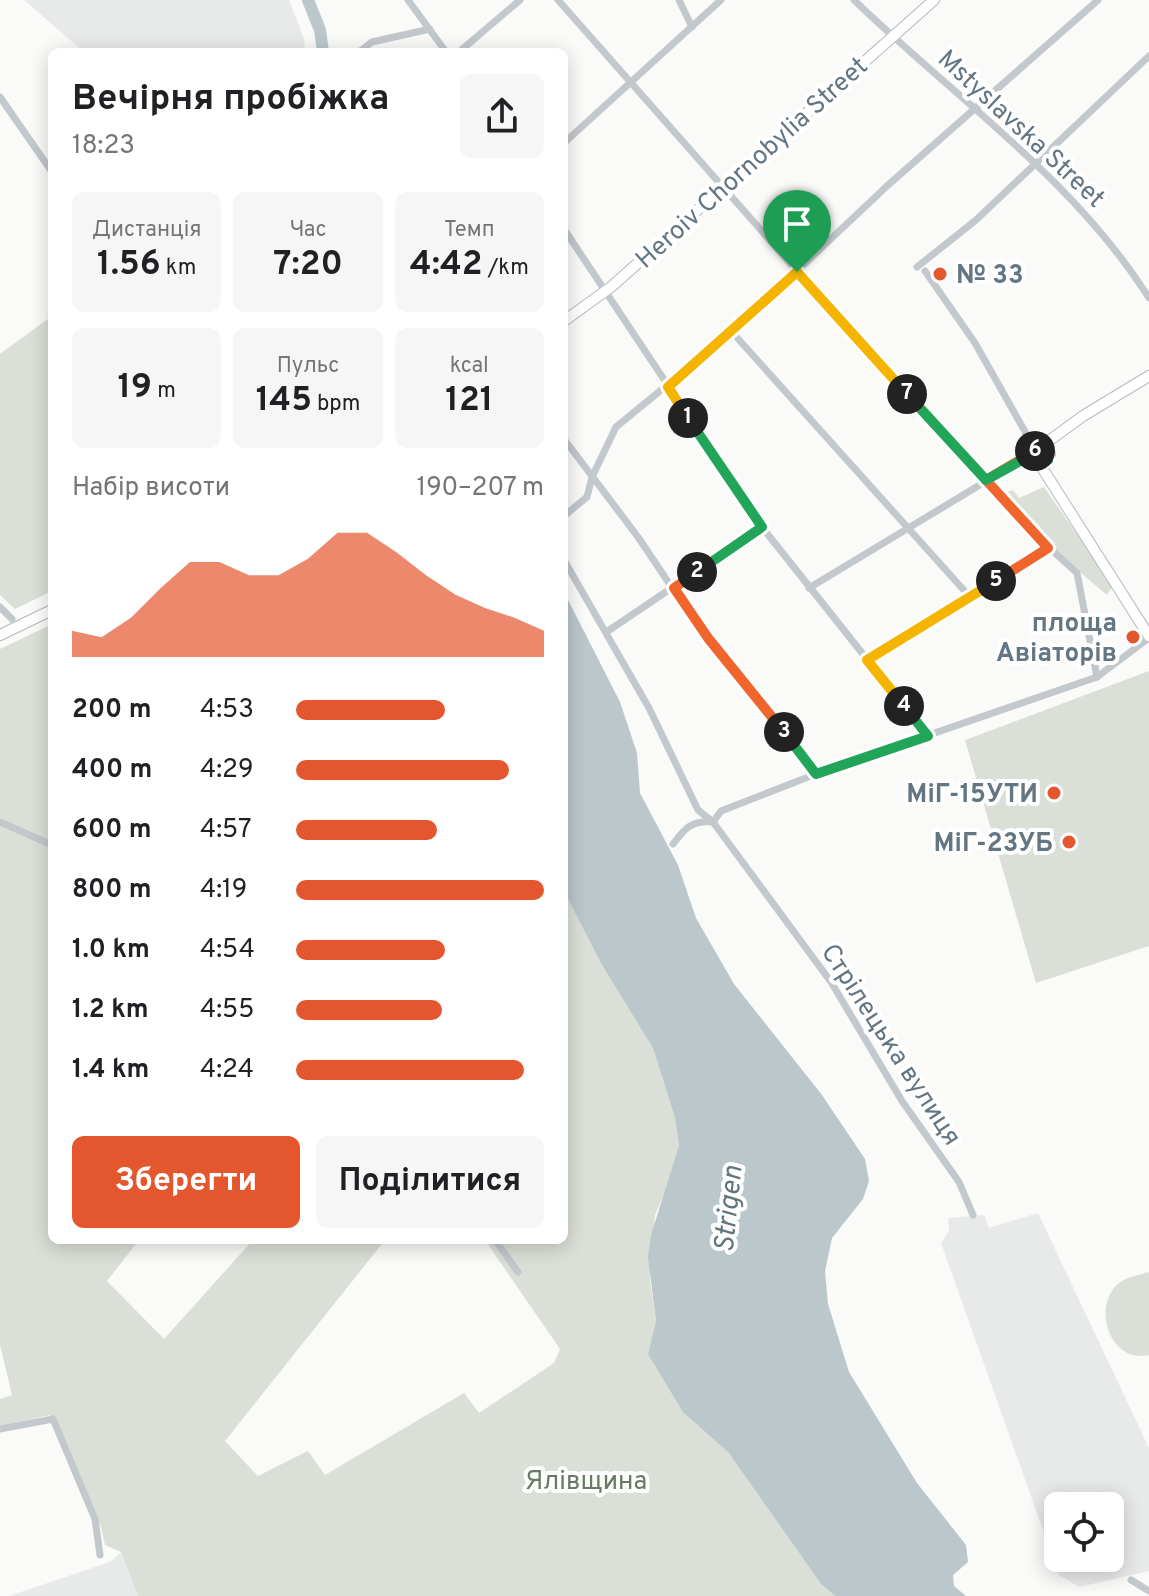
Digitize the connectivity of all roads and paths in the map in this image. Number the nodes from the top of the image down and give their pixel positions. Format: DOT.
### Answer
graph roads {
  1 [pos="408,0"];
  2 [pos="520,0"];
  3 [pos="558,0"];
  4 [pos="679,0"];
  5 [pos="721,0"];
  6 [pos="854,0"];
  7 [pos="934,0"];
  8 [pos="1098,0"];
  9 [pos="692,27"];
  10 [pos="430,29"];
  11 [pos="892,38"];
  12 [pos="364,48"];
  13 [pos="443,48"];
  14 [pos="464,48"];
  15 [pos="1149,56"];
  16 [pos="634,82"];
  17 [pos="0,97"];
  18 [pos="976,108"];
  19 [pos="568,140"];
  20 [pos="1035,164"];
  21 [pos="48,166"];
  22 [pos="723,187"];
  23 [pos="568,235"];
  24 [pos="797,272"];
  25 [pos="605,292"];
  26 [pos="1149,298"];
  27 [pos="568,318"];
  28 [pos="732,332"];
  29 [pos="1149,376"];
  30 [pos="668,387"];
  31 [pos="568,444"];
  32 [pos="1041,457"];
  33 [pos="592,477"];
  34 [pos="986,480"];
  35 [pos="568,513"];
  36 [pos="762,527"];
  37 [pos="910,527"];
  38 [pos="1048,548"];
  39 [pos="568,566"];
  40 [pos="674,588"];
  41 [pos="809,588"];
  42 [pos="970,597"];
  43 [pos="0,607"];
  44 [pos="48,612"];
  45 [pos="12,619"];
  46 [pos="608,631"];
  47 [pos="0,635"];
  48 [pos="1149,637"];
  49 [pos="867,660"];
  50 [pos="1097,677"];
  51 [pos="928,736"];
  52 [pos="816,774"];
  53 [pos="0,822"];
  54 [pos="713,822"];
  55 [pos="48,843"];
  56 [pos="673,844"];
  57 [pos="973,1215"];
  58 [pos="498,1244"];
  59 [pos="518,1272"];
  60 [pos="0,1429"];
  61 [pos="100,1555"];
  62 [pos="1131,1580"];
  63 [pos="1149,1591"];
  1 -- 10 [label="street"];
  2 -- 14 [label="street"];
  3 -- 16 [label="street"];
  4 -- 9 [label="street"];
  5 -- 9 [label="street"];
  6 -- 11 [label="street, Mstyslavska Street"];
  7 -- 11 [label="main road, Heroiv Chornobylia Street"];
  8 -- 18 [label="street"];
  9 -- 16 [label="street"];
  10 -- 12 [label="street"];
  10 -- 13 [label="street"];
  11 -- 18 [label="street, Mstyslavska Street"];
  11 -- 22 [label="main road, Heroiv Chornobylia Street"];
  15 -- 20 [label="street"];
  16 -- 19 [label="street"];
  16 -- 22 [label="street"];
  17 -- 21 [label="street"];
  18 -- 20 [label="street, Mstyslavska Street"];
  18 -- 24 [label="street"];
  20 -- 26 [label="street, Mstyslavska Street"];
  20 -- 32 [label="street"];
  22 -- 24 [label="street"];
  22 -- 25 [label="main road, Heroiv Chornobylia Street"];
  23 -- 25 [label="street"];
  24 -- 28 [label="street"];
  24 -- 34 [label="street"];
  25 -- 27 [label="main road, Heroiv Chornobylia Street"];
  25 -- 30 [label="street"];
  28 -- 30 [label="street"];
  28 -- 37 [label="street"];
  29 -- 32 [label="main road"];
  30 -- 33 [label="street"];
  30 -- 36 [label="street"];
  31 -- 33 [label="street"];
  32 -- 34 [label="street"];
  32 -- 48 [label="main road"];
  33 -- 35 [label="street"];
  33 -- 40 [label="street"];
  34 -- 37 [label="street"];
  34 -- 38 [label="street"];
  36 -- 40 [label="street"];
  36 -- 41 [label="street"];
  37 -- 41 [label="street"];
  37 -- 42 [label="street"];
  38 -- 42 [label="street"];
  38 -- 50 [label="street"];
  39 -- 46 [label="street, Стрілецька вулиця"];
  40 -- 46 [label="street"];
  40 -- 52 [label="street"];
  41 -- 49 [label="street"];
  42 -- 49 [label="street"];
  43 -- 45 [label="street"];
  44 -- 47 [label="main road"];
  46 -- 54 [label="street, Стрілецька вулиця"];
  48 -- 50 [label="street"];
  49 -- 51 [label="street"];
  50 -- 51 [label="street"];
  51 -- 52 [label="street"];
  52 -- 54 [label="street"];
  53 -- 55 [label="street"];
  54 -- 56 [label="street"];
  54 -- 57 [label="street, Стрілецька вулиця"];
  58 -- 59 [label="street"];
  60 -- 61 [label="street"];
  62 -- 63 [label="street"];
}
